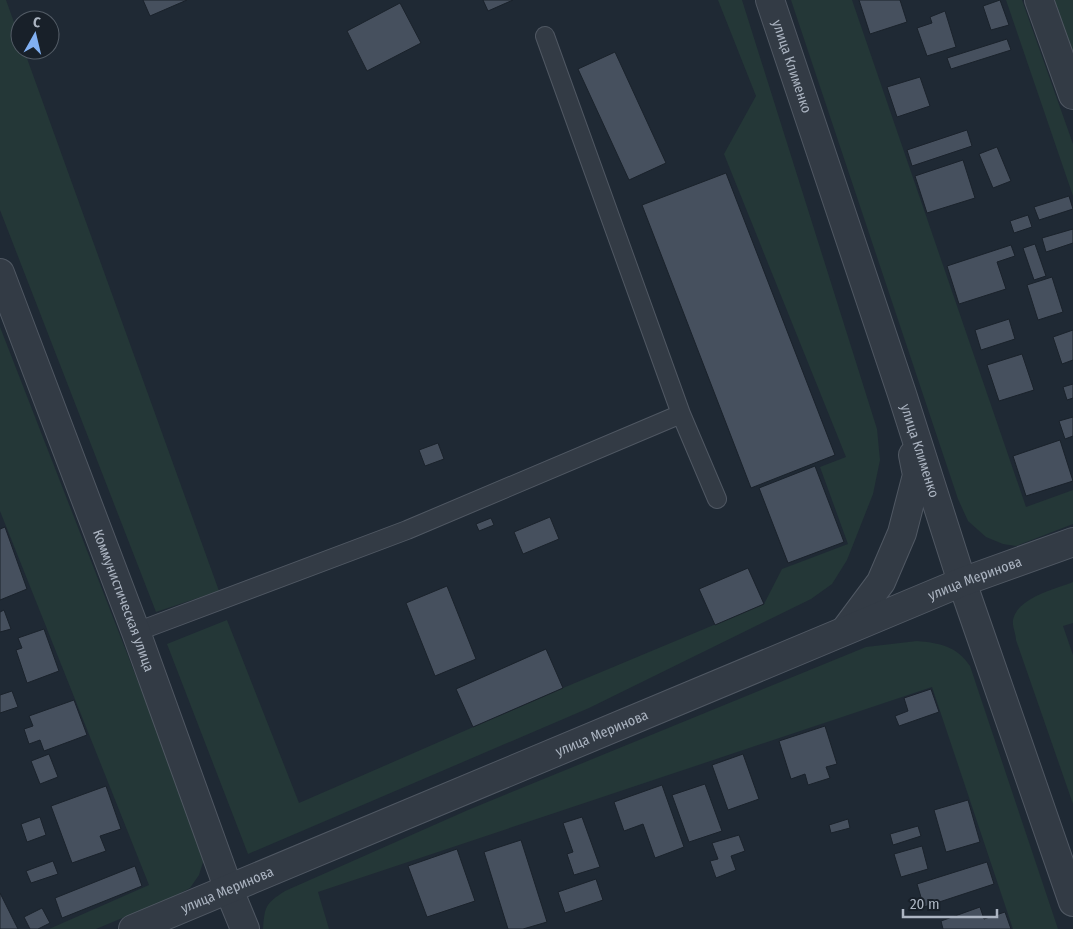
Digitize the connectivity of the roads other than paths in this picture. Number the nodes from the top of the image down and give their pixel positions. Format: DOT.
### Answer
graph roads {
  1 [pos="770,0"];
  2 [pos="1040,0"];
  3 [pos="545,36"];
  4 [pos="1073,95"];
  5 [pos="0,273"];
  6 [pos="902,394"];
  7 [pos="680,414"];
  8 [pos="717,499"];
  9 [pos="1073,542"];
  10 [pos="962,582"];
  11 [pos="846,629"];
  12 [pos="136,632"];
  13 [pos="228,890"];
  14 [pos="1073,902"];
  15 [pos="133,929"];
  16 [pos="245,929"];
  1 -- 6 [label="street, улица Клименко"];
  2 -- 4 [label="street"];
  3 -- 7 [label="lane"];
  5 -- 12 [label="street, Коммунистическая улица"];
  6 -- 10 [label="street, улица Клименко"];
  6 -- 11 [label="street"];
  7 -- 8 [label="lane"];
  7 -- 12 [label="lane"];
  9 -- 10 [label="street, улица Меринова"];
  10 -- 11 [label="street, улица Меринова"];
  10 -- 14 [label="street, улица Клименко"];
  11 -- 13 [label="street, улица Меринова"];
  12 -- 13 [label="street, Коммунистическая улица"];
  13 -- 15 [label="street, улица Меринова"];
  13 -- 16 [label="street, Коммунистическая улица"];
}
